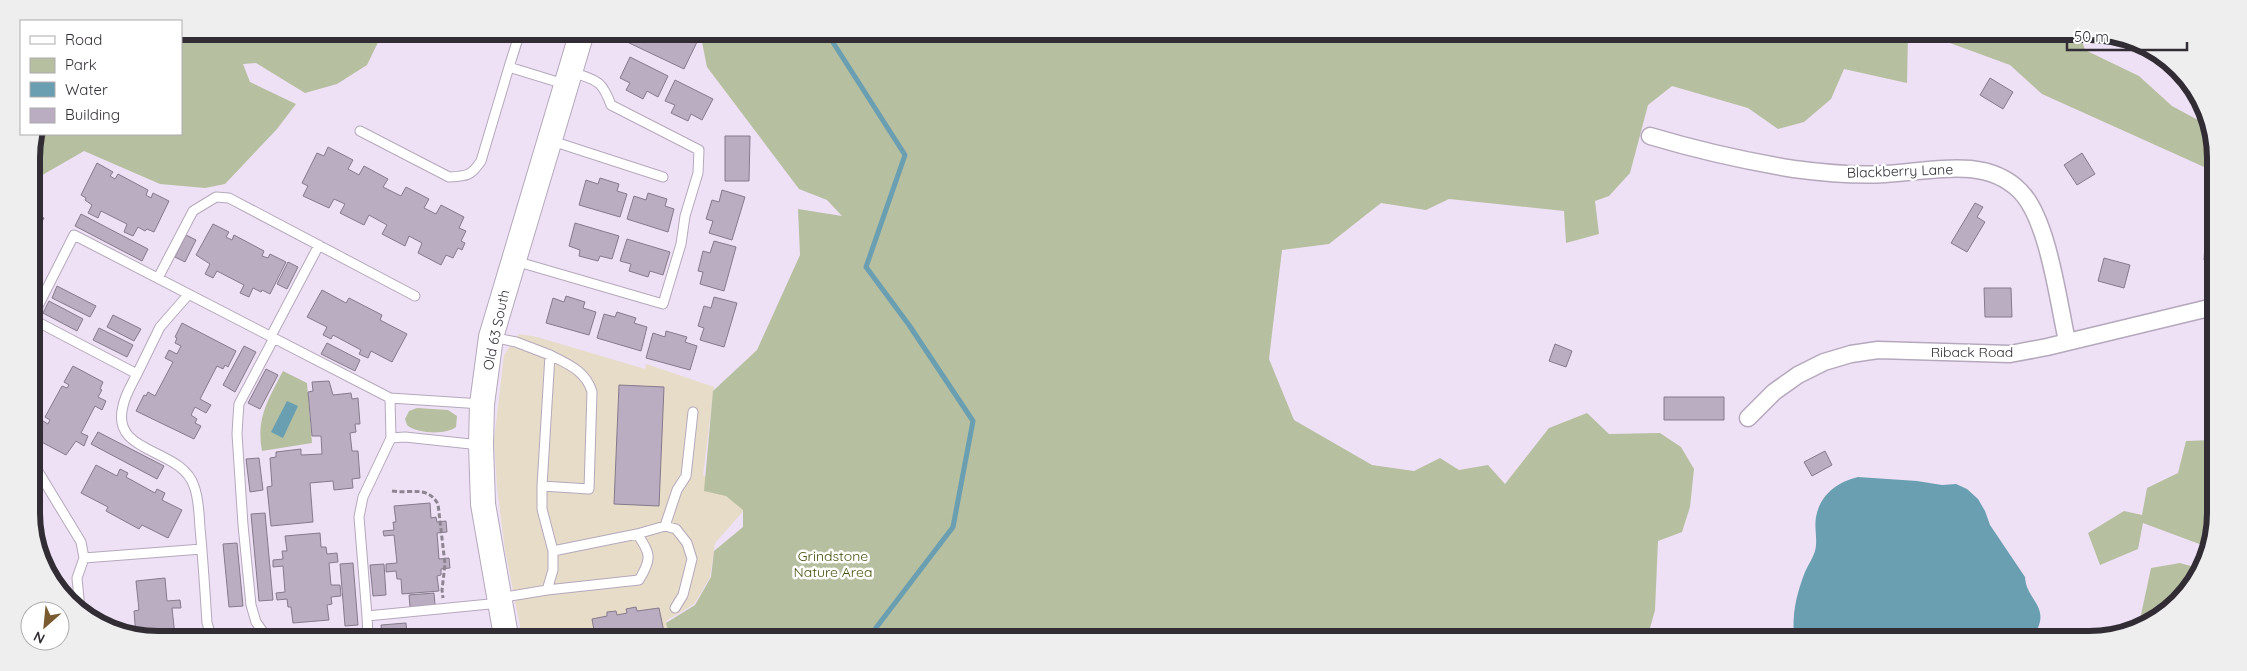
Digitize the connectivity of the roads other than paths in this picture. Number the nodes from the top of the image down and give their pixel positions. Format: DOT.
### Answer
graph roads {
  1 [pos="517,40"];
  2 [pos="580,40"];
  3 [pos="509,67"];
  4 [pos="568,78"];
  5 [pos="360,131"];
  6 [pos="1650,136"];
  7 [pos="549,140"];
  8 [pos="663,177"];
  9 [pos="319,245"];
  10 [pos="513,260"];
  11 [pos="158,278"];
  12 [pos="188,295"];
  13 [pos="415,296"];
  14 [pos="40,303"];
  15 [pos="2207,308"];
  16 [pos="40,323"];
  17 [pos="273,337"];
  18 [pos="491,337"];
  19 [pos="2067,341"];
  20 [pos="550,355"];
  21 [pos="137,374"];
  22 [pos="390,398"];
  23 [pos="482,404"];
  24 [pos="693,412"];
  25 [pos="1748,418"];
  26 [pos="391,438"];
  27 [pos="481,445"];
  28 [pos="40,475"];
  29 [pos="542,486"];
  30 [pos="665,526"];
  31 [pos="637,534"];
  32 [pos="202,549"];
  33 [pos="553,551"];
  34 [pos="84,558"];
  35 [pos="547,590"];
  36 [pos="79,600"];
  37 [pos="500,600"];
  38 [pos="674,608"];
  39 [pos="366,616"];
  40 [pos="209,631"];
  41 [pos="262,631"];
  42 [pos="368,631"];
  43 [pos="505,631"];
  1 -- 3 [label="lane"];
  2 -- 4 [label="main road, Old 63 South"];
  3 -- 4 [label="lane"];
  3 -- 5 [label="lane"];
  4 -- 7 [label="main road, Old 63 South"];
  4 -- 10 [label="lane"];
  6 -- 19 [label="street, Blackberry Lane"];
  7 -- 8 [label="lane"];
  7 -- 10 [label="main road, Old 63 South"];
  9 -- 11 [label="lane"];
  9 -- 13 [label="lane"];
  9 -- 17 [label="lane"];
  10 -- 18 [label="main road, Old 63 South"];
  11 -- 12 [label="lane"];
  11 -- 14 [label="lane"];
  12 -- 17 [label="lane"];
  12 -- 21 [label="lane"];
  15 -- 19 [label="street, Riback Road"];
  16 -- 21 [label="lane"];
  17 -- 22 [label="lane"];
  17 -- 41 [label="lane"];
  18 -- 20 [label="lane"];
  18 -- 23 [label="main road, Old 63 South"];
  19 -- 25 [label="street, Riback Road"];
  20 -- 29 [label="lane"];
  20 -- 29 [label="lane"];
  21 -- 32 [label="lane"];
  22 -- 23 [label="lane"];
  22 -- 26 [label="lane"];
  23 -- 27 [label="main road, Old 63 South"];
  24 -- 30 [label="lane"];
  26 -- 27 [label="lane"];
  26 -- 39 [label="lane"];
  27 -- 37 [label="main road, Old 63 South"];
  28 -- 34 [label="lane"];
  29 -- 33 [label="lane"];
  30 -- 31 [label="lane"];
  30 -- 38 [label="lane"];
  31 -- 33 [label="lane"];
  31 -- 35 [label="lane"];
  32 -- 34 [label="lane"];
  32 -- 40 [label="lane"];
  33 -- 35 [label="lane"];
  34 -- 36 [label="lane"];
  35 -- 37 [label="lane"];
  37 -- 39 [label="lane"];
  37 -- 43 [label="main road, Old 63 South"];
  39 -- 42 [label="lane"];
}
